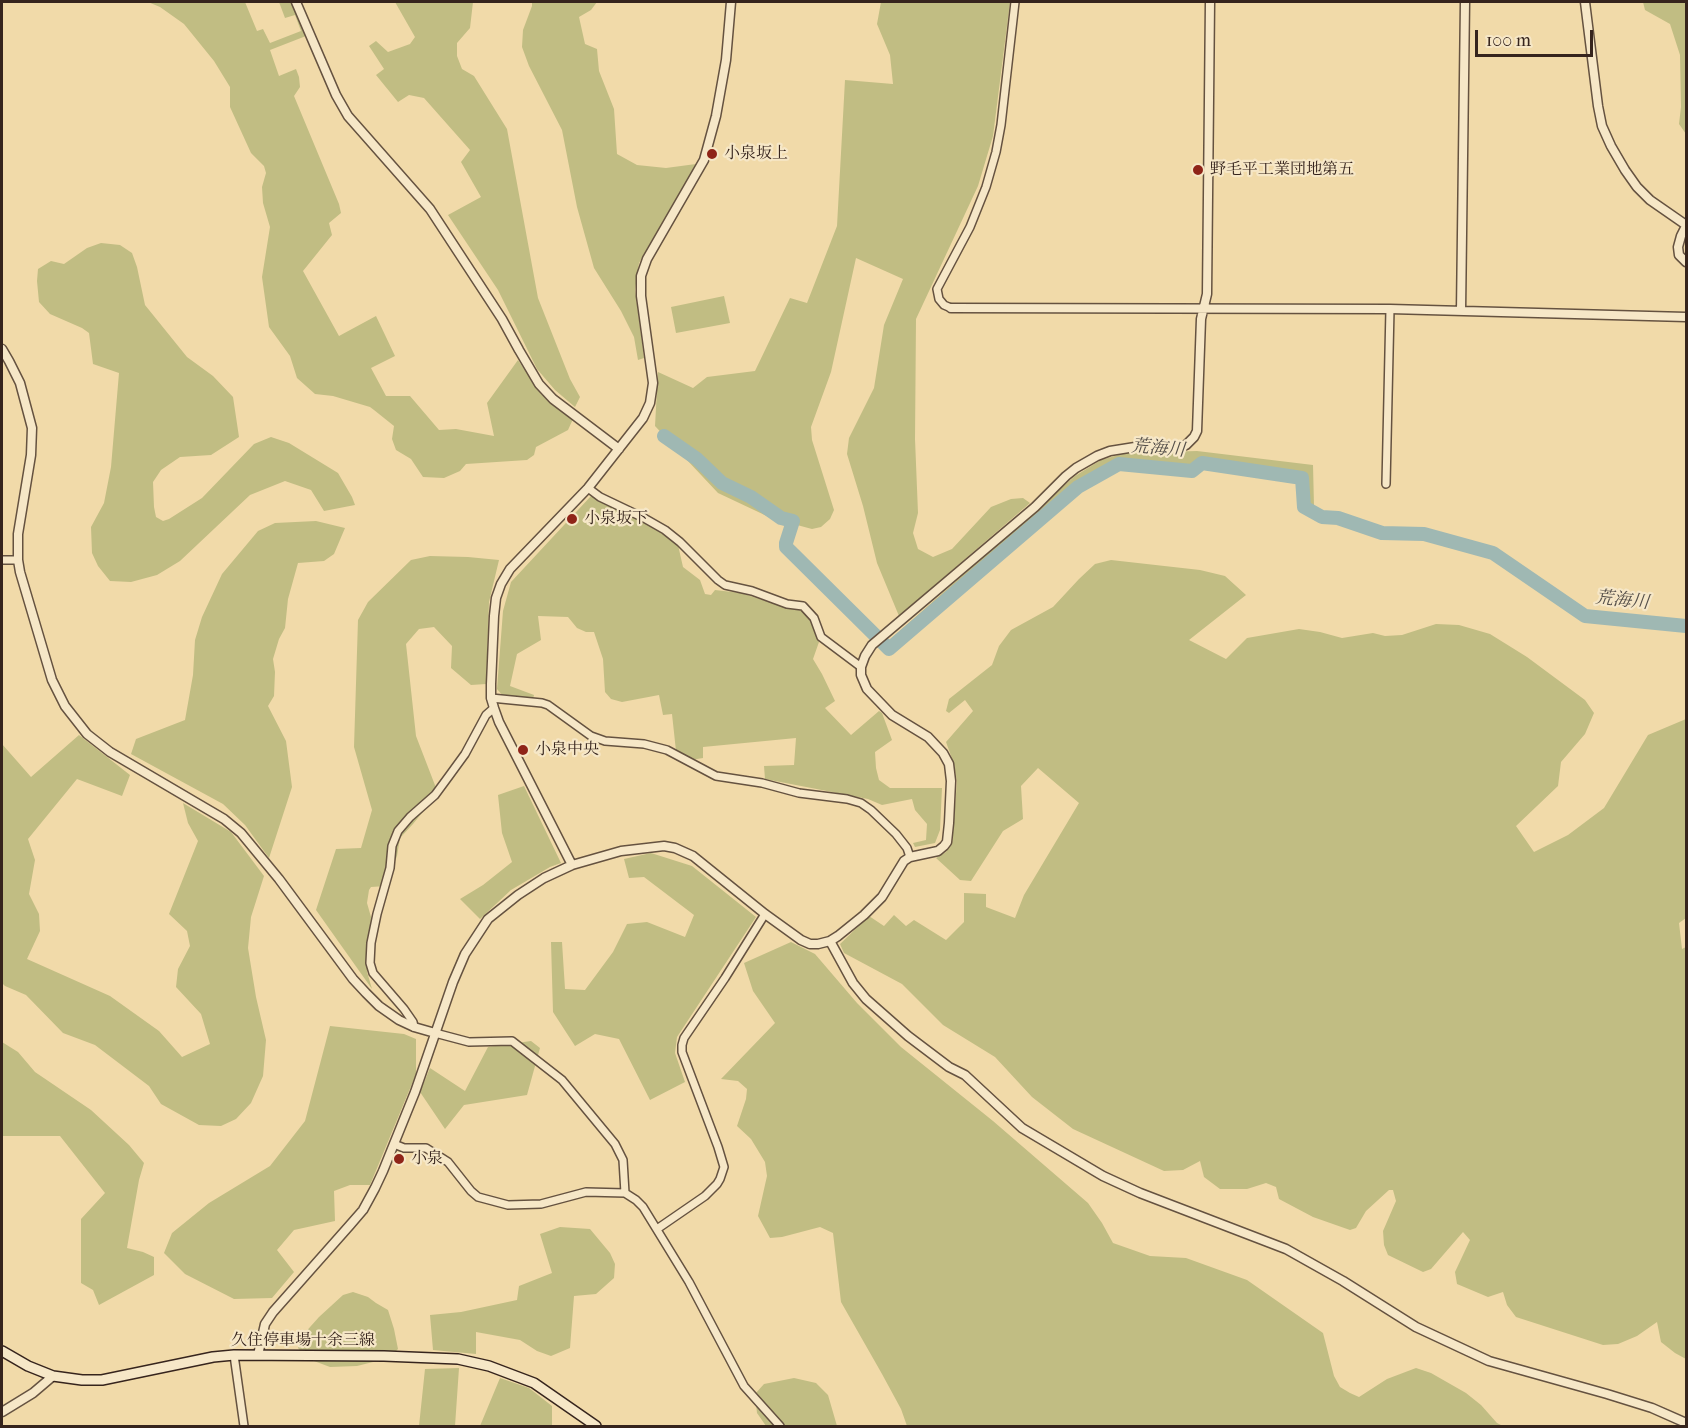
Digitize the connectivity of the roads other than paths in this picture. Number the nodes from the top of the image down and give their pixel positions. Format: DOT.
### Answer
graph roads {
  1 [pos="296,2"];
  2 [pos="731,2"];
  3 [pos="1015,2"];
  4 [pos="1210,2"];
  5 [pos="1465,2"];
  6 [pos="1585,2"];
  7 [pos="1686,225"];
  8 [pos="1686,262"];
  9 [pos="951,308"];
  10 [pos="1205,308"];
  11 [pos="1390,309"];
  12 [pos="1461,311"];
  13 [pos="1686,317"];
  14 [pos="2,350"];
  15 [pos="619,449"];
  16 [pos="1386,484"];
  17 [pos="588,488"];
  18 [pos="2,560"];
  19 [pos="18,560"];
  20 [pos="861,667"];
  21 [pos="491,698"];
  22 [pos="494,708"];
  23 [pos="910,857"];
  24 [pos="572,865"];
  25 [pos="765,914"];
  26 [pos="830,941"];
  27 [pos="414,1027"];
  28 [pos="435,1033"];
  29 [pos="394,1144"];
  30 [pos="625,1193"];
  31 [pos="657,1228"];
  32 [pos="2,1351"];
  33 [pos="234,1355"];
  34 [pos="258,1355"];
  35 [pos="52,1376"];
  36 [pos="2,1412"];
  37 [pos="1686,1423"];
  38 [pos="244,1426"];
  39 [pos="596,1426"];
  40 [pos="780,1426"];
  1 -- 15 [label="street"];
  2 -- 15 [label="street"];
  3 -- 9 [label="street"];
  4 -- 10 [label="street"];
  5 -- 12 [label="street"];
  6 -- 7 [label="street"];
  7 -- 8 [label="street"];
  9 -- 10 [label="street"];
  10 -- 11 [label="street"];
  10 -- 20 [label="street"];
  11 -- 12 [label="street"];
  11 -- 16 [label="street"];
  12 -- 13 [label="street"];
  14 -- 19 [label="street"];
  15 -- 17 [label="street"];
  17 -- 20 [label="street"];
  17 -- 21 [label="street"];
  18 -- 19 [label="street"];
  19 -- 27 [label="street"];
  20 -- 23 [label="street"];
  21 -- 22 [label="street"];
  21 -- 23 [label="street"];
  22 -- 24 [label="street"];
  22 -- 27 [label="street"];
  23 -- 26 [label="street"];
  24 -- 25 [label="street"];
  24 -- 28 [label="street"];
  25 -- 26 [label="street"];
  25 -- 31 [label="street"];
  26 -- 37 [label="street"];
  27 -- 28 [label="street"];
  28 -- 29 [label="street"];
  28 -- 30 [label="street"];
  29 -- 30 [label="street"];
  29 -- 34 [label="street"];
  30 -- 31 [label="street"];
  31 -- 40 [label="street"];
  32 -- 35 [label="main road, 久住停車場十余三線"];
  33 -- 34 [label="main road, 久住停車場十余三線"];
  33 -- 35 [label="main road, 久住停車場十余三線"];
  33 -- 38 [label="street"];
  34 -- 39 [label="main road, 久住停車場十余三線"];
  35 -- 36 [label="street"];
}
